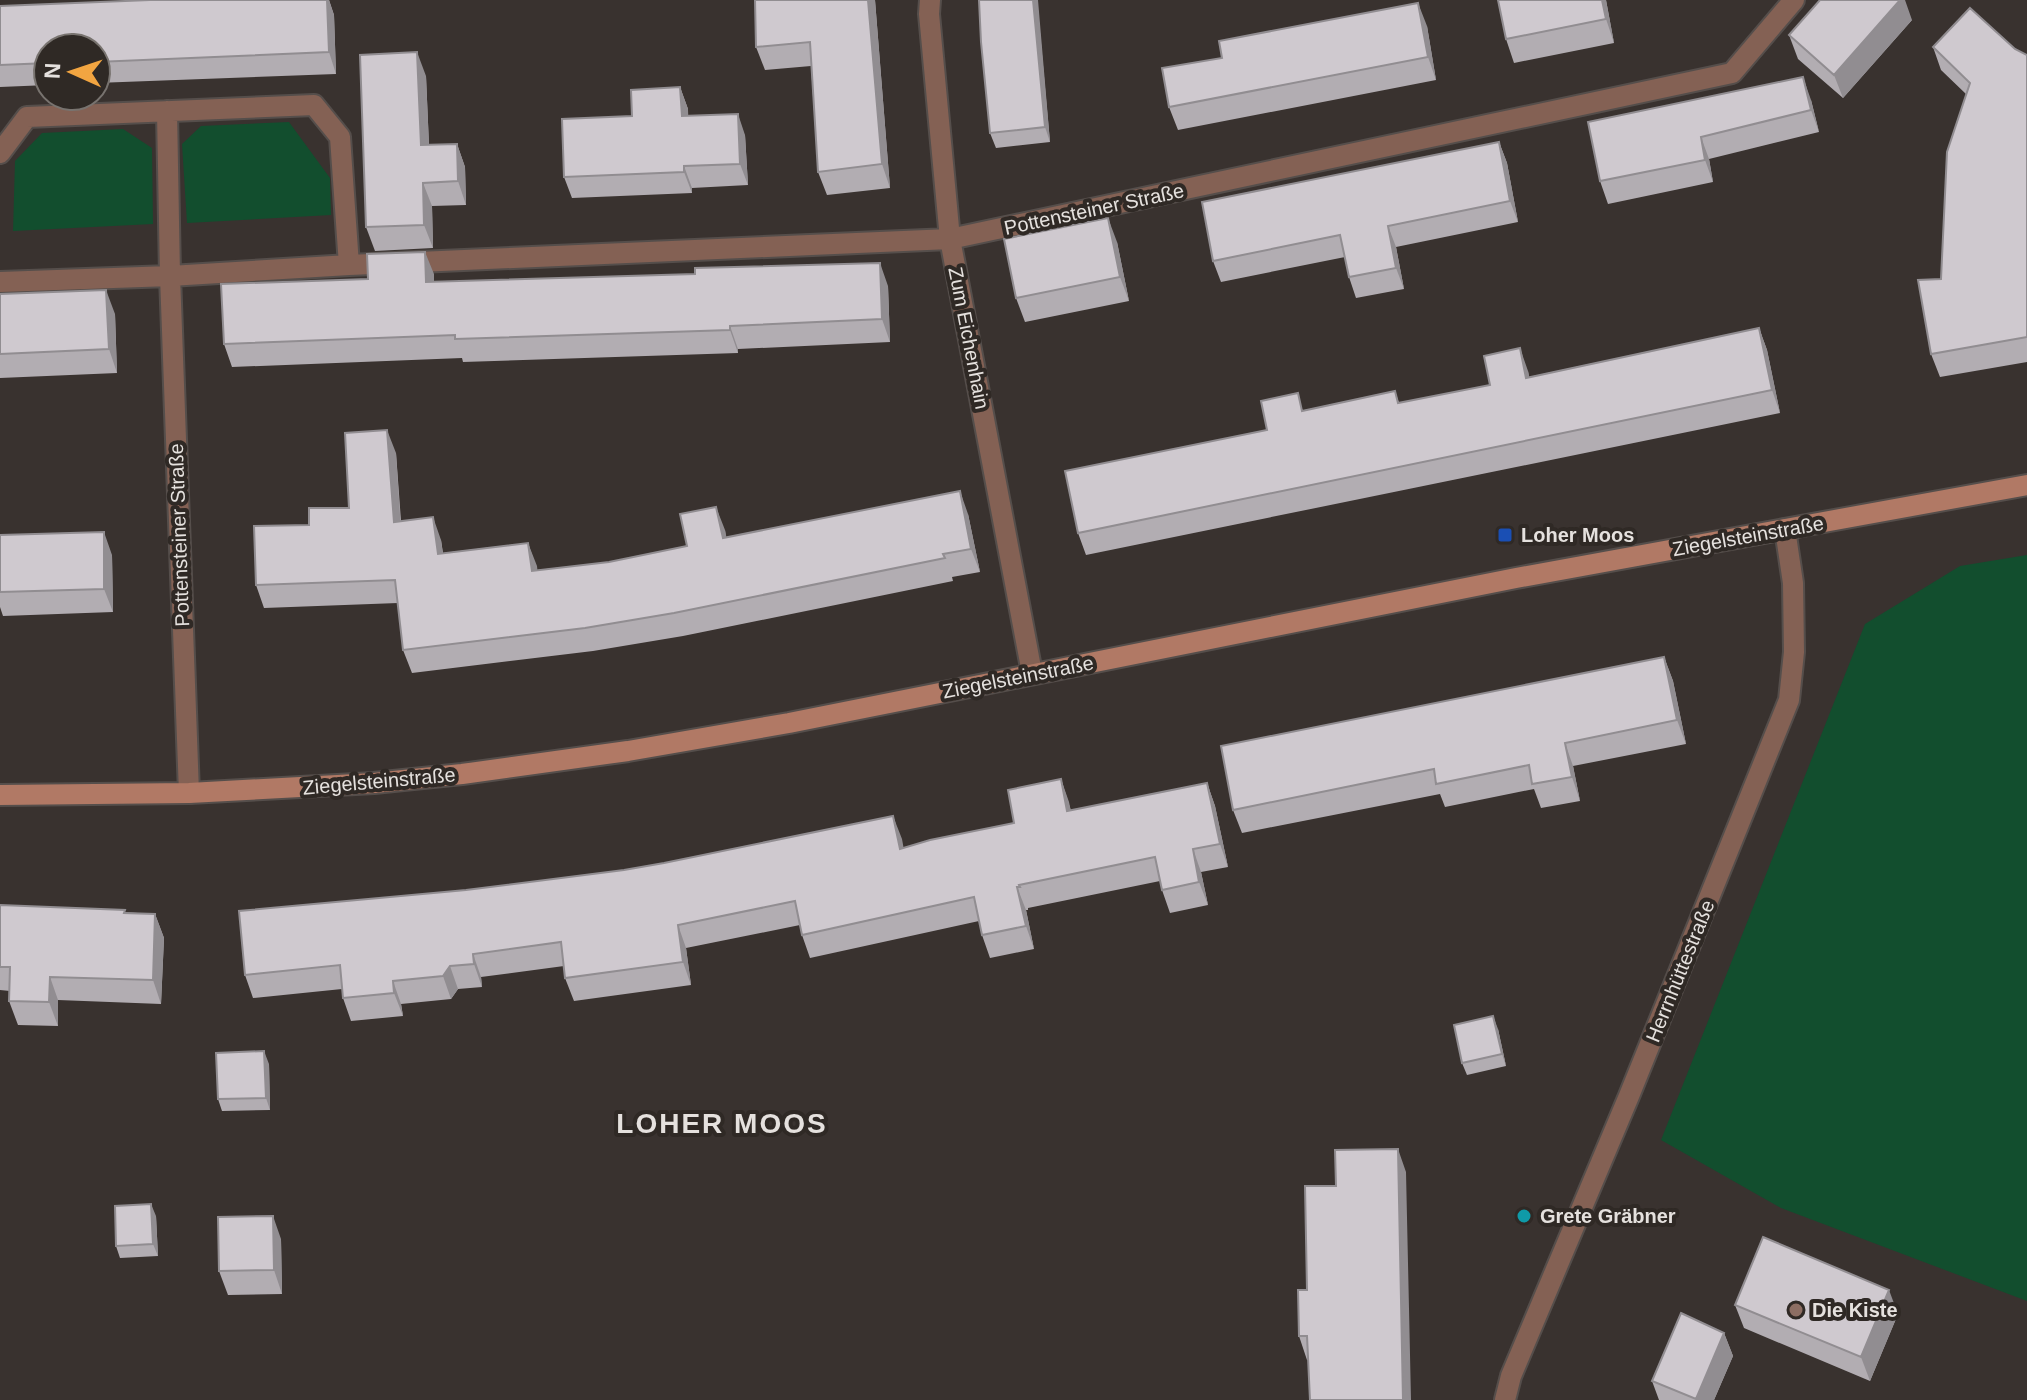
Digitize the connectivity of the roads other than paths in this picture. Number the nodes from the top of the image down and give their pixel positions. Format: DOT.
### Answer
graph roads {
  1 [pos="930,0"];
  2 [pos="1794,0"];
  3 [pos="167,111"];
  4 [pos="0,153"];
  5 [pos="950,239"];
  6 [pos="349,265"];
  7 [pos="170,276"];
  8 [pos="0,282"];
  9 [pos="2027,485"];
  10 [pos="1785,529"];
  11 [pos="1032,673"];
  12 [pos="189,793"];
  13 [pos="0,795"];
  14 [pos="1505,1400"];
  1 -- 5 [label="street, Zum Eichenhain"];
  2 -- 5 [label="street, Pottensteiner Straße"];
  3 -- 4 [label="street"];
  3 -- 6 [label="street"];
  3 -- 7 [label="street, Pottensteiner Straße"];
  5 -- 6 [label="street, Pottensteiner Straße"];
  5 -- 11 [label="street, Zum Eichenhain"];
  6 -- 7 [label="street, Pottensteiner Straße"];
  7 -- 8 [label="street, Pottensteiner Straße"];
  7 -- 12 [label="street, Pottensteiner Straße"];
  9 -- 10 [label="main road, Ziegelsteinstraße"];
  10 -- 11 [label="main road, Ziegelsteinstraße"];
  10 -- 14 [label="street, Herrnhüttestraße"];
  11 -- 12 [label="main road, Ziegelsteinstraße"];
  12 -- 13 [label="main road, Ziegelsteinstraße"];
}
